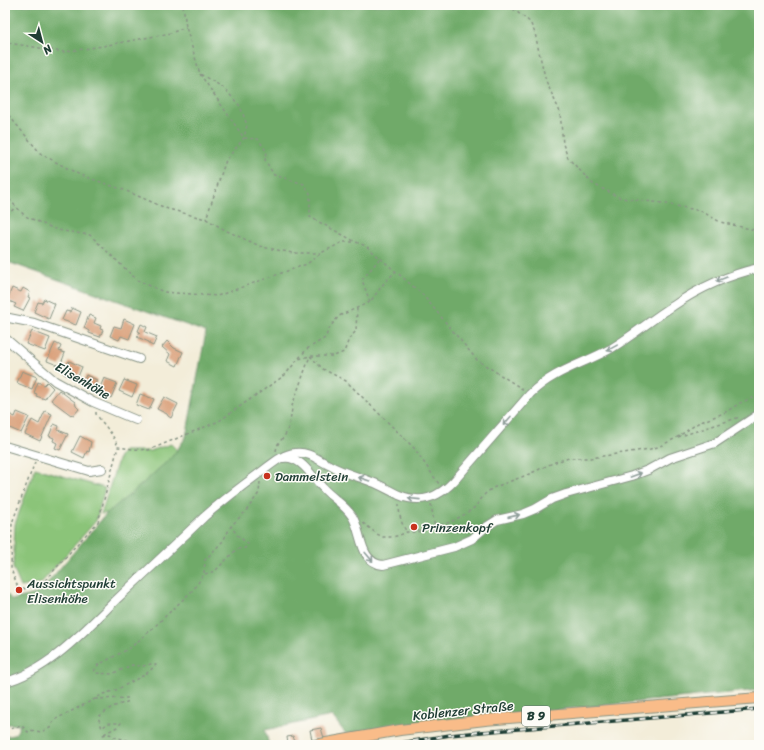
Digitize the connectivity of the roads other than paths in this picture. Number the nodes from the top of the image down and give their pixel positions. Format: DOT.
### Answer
graph roads {
  1 [pos="759,268"];
  2 [pos="5,318"];
  3 [pos="5,338"];
  4 [pos="139,358"];
  5 [pos="759,414"];
  6 [pos="136,420"];
  7 [pos="5,446"];
  8 [pos="277,460"];
  9 [pos="102,469"];
  10 [pos="5,682"];
  11 [pos="759,698"];
  12 [pos="315,745"];
  1 -- 8 [label="street, one-way"];
  2 -- 4 [label="street"];
  3 -- 6 [label="street, Elisenhöhe"];
  8 -- 5 [label="street, one-way"];
  7 -- 9 [label="street"];
  8 -- 10 [label="street"];
  11 -- 12 [label="main road, Koblenzer Straße / B 9"];
}
